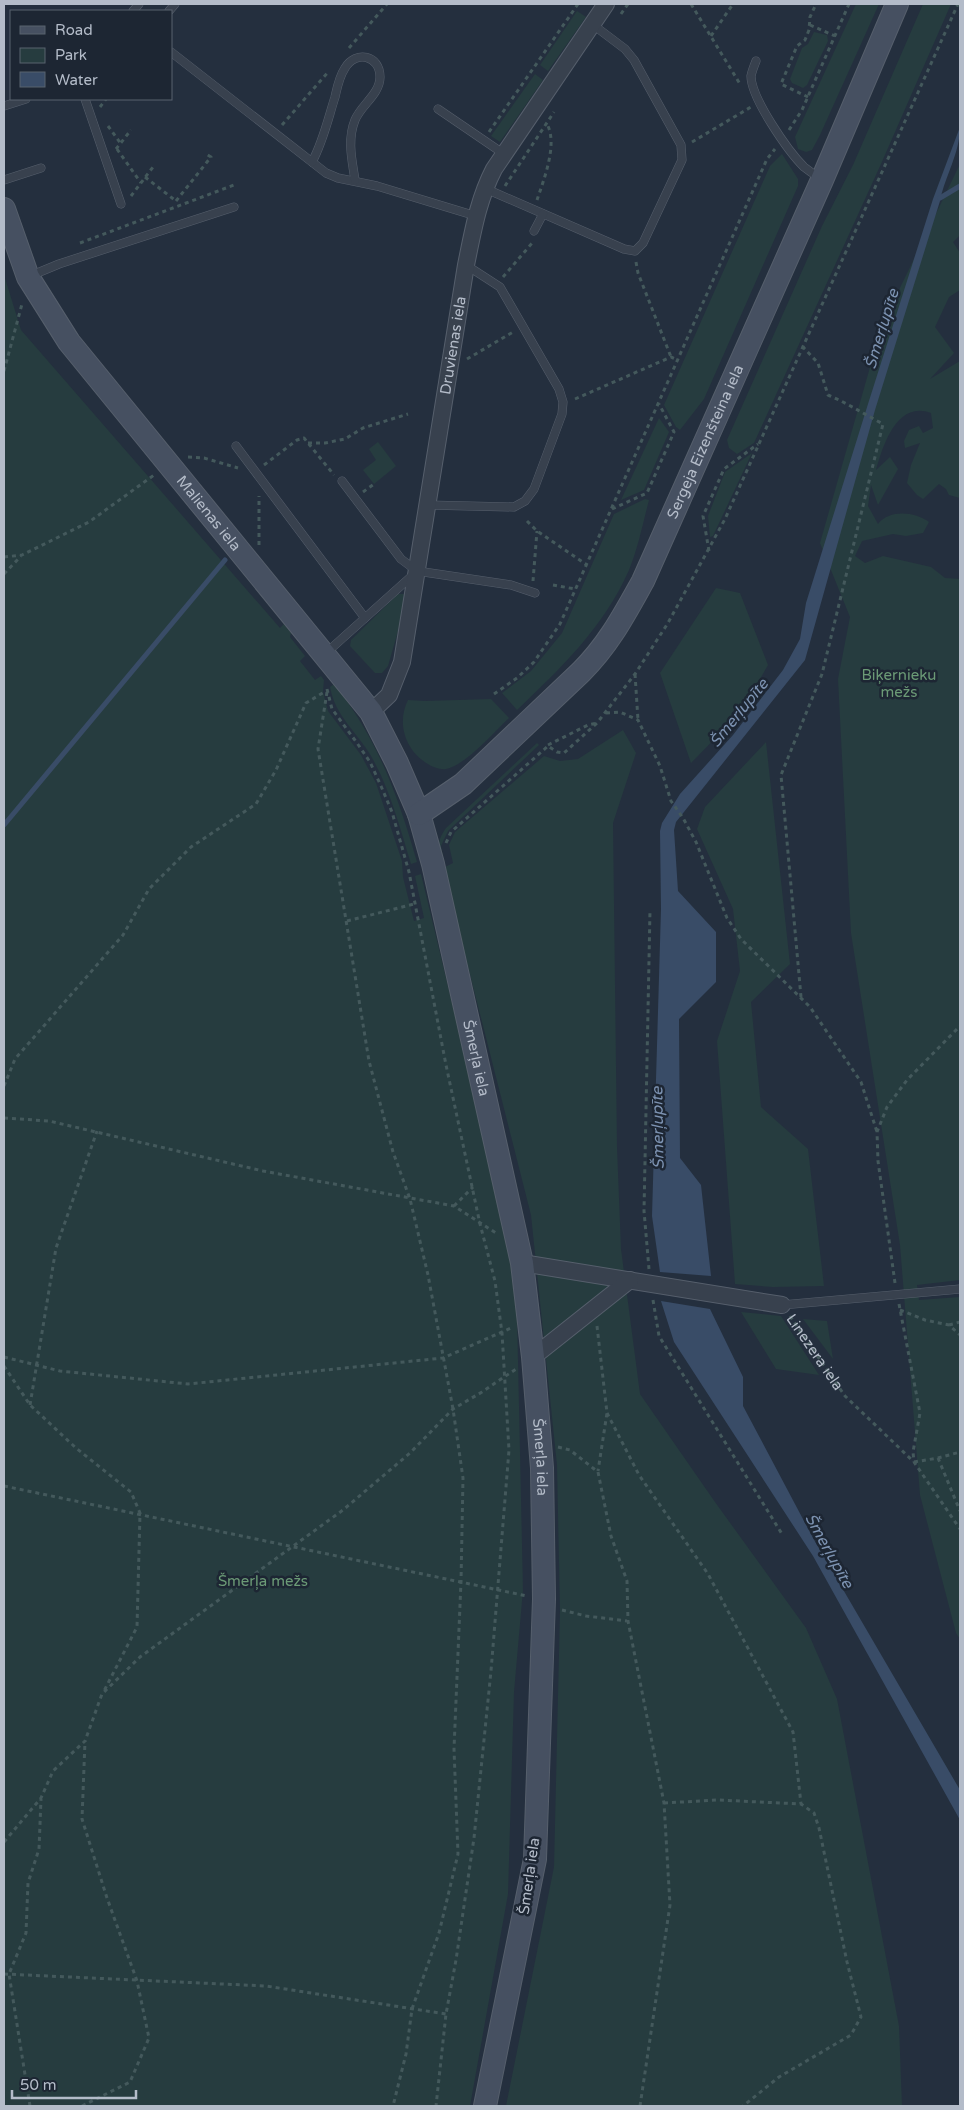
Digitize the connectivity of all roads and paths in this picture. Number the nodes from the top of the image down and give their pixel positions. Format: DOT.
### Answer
graph roads {
  1 [pos="578,4"];
  2 [pos="606,4"];
  3 [pos="691,4"];
  4 [pos="733,4"];
  5 [pos="816,4"];
  6 [pos="849,4"];
  7 [pos="897,4"];
  8 [pos="958,4"];
  9 [pos="592,24"];
  10 [pos="810,25"];
  11 [pos="711,36"];
  12 [pos="835,36"];
  13 [pos="172,53"];
  14 [pos="756,61"];
  15 [pos="744,90"];
  16 [pos="808,97"];
  17 [pos="748,99"];
  18 [pos="23,100"];
  19 [pos="85,100"];
  20 [pos="4,106"];
  21 [pos="752,107"];
  22 [pos="438,109"];
  23 [pos="756,115"];
  24 [pos="104,122"];
  25 [pos="547,124"];
  26 [pos="132,130"];
  27 [pos="782,140"];
  28 [pos="487,143"];
  29 [pos="121,144"];
  30 [pos="117,149"];
  31 [pos="681,149"];
  32 [pos="111,152"];
  33 [pos="206,154"];
  34 [pos="504,154"];
  35 [pos="312,162"];
  36 [pos="130,167"];
  37 [pos="153,167"];
  38 [pos="42,168"];
  39 [pos="124,169"];
  40 [pos="145,177"];
  41 [pos="4,180"];
  42 [pos="355,180"];
  43 [pos="822,180"];
  44 [pos="141,183"];
  45 [pos="234,185"];
  46 [pos="484,188"];
  47 [pos="176,201"];
  48 [pos="121,204"];
  49 [pos="178,206"];
  50 [pos="234,207"];
  51 [pos="4,209"];
  52 [pos="534,210"];
  53 [pos="543,214"];
  54 [pos="476,216"];
  55 [pos="534,231"];
  56 [pos="74,245"];
  57 [pos="635,251"];
  58 [pos="466,265"];
  59 [pos="28,277"];
  60 [pos="501,279"];
  61 [pos="522,327"];
  62 [pos="803,347"];
  63 [pos="671,357"];
  64 [pos="678,360"];
  65 [pos="450,369"];
  66 [pos="4,371"];
  67 [pos="575,399"];
  68 [pos="658,404"];
  69 [pos="408,414"];
  70 [pos="308,443"];
  71 [pos="759,444"];
  72 [pos="236,446"];
  73 [pos="175,461"];
  74 [pos="257,475"];
  75 [pos="342,481"];
  76 [pos="428,505"];
  77 [pos="611,510"];
  78 [pos="527,520"];
  79 [pos="537,531"];
  80 [pos="259,546"];
  81 [pos="709,550"];
  82 [pos="22,555"];
  83 [pos="4,557"];
  84 [pos="587,565"];
  85 [pos="417,571"];
  86 [pos="4,574"];
  87 [pos="532,582"];
  88 [pos="553,585"];
  89 [pos="575,589"];
  90 [pos="535,593"];
  91 [pos="365,618"];
  92 [pos="324,654"];
  93 [pos="635,674"];
  94 [pos="328,685"];
  95 [pos="327,690"];
  96 [pos="494,694"];
  97 [pos="371,712"];
  98 [pos="605,713"];
  99 [pos="638,720"];
  100 [pos="598,723"];
  101 [pos="548,746"];
  102 [pos="419,814"];
  103 [pos="445,846"];
  104 [pos="414,904"];
  105 [pos="650,910"];
  106 [pos="347,921"];
  107 [pos="801,997"];
  108 [pos="960,1026"];
  109 [pos="4,1086"];
  110 [pos="4,1118"];
  111 [pos="97,1131"];
  112 [pos="877,1132"];
  113 [pos="473,1186"];
  114 [pos="410,1199"];
  115 [pos="454,1206"];
  116 [pos="480,1224"];
  117 [pos="522,1263"];
  118 [pos="630,1280"];
  119 [pos="650,1284"];
  120 [pos="960,1289"];
  121 [pos="897,1295"];
  122 [pos="782,1305"];
  123 [pos="595,1308"];
  124 [pos="960,1322"];
  125 [pos="949,1325"];
  126 [pos="514,1326"];
  127 [pos="502,1332"];
  128 [pos="960,1335"];
  129 [pos="4,1357"];
  130 [pos="533,1357"];
  131 [pos="443,1358"];
  132 [pos="36,1365"];
  133 [pos="4,1366"];
  134 [pos="504,1377"];
  135 [pos="30,1405"];
  136 [pos="453,1409"];
  137 [pos="607,1413"];
  138 [pos="540,1442"];
  139 [pos="960,1452"];
  140 [pos="938,1458"];
  141 [pos="914,1462"];
  142 [pos="598,1472"];
  143 [pos="4,1486"];
  144 [pos="960,1511"];
  145 [pos="140,1514"];
  146 [pos="960,1529"];
  147 [pos="782,1534"];
  148 [pos="295,1546"];
  149 [pos="461,1581"];
  150 [pos="498,1589"];
  151 [pos="544,1599"];
  152 [pos="628,1621"];
  153 [pos="102,1694"];
  154 [pos="85,1741"];
  155 [pos="41,1798"];
  156 [pos="664,1803"];
  157 [pos="801,1804"];
  158 [pos="4,1842"];
  159 [pos="4,1974"];
  160 [pos="8,1974"];
  161 [pos="137,1981"];
  162 [pos="412,2009"];
  163 [pos="446,2014"];
  164 [pos="30,2106"];
  165 [pos="82,2106"];
  166 [pos="393,2106"];
  167 [pos="436,2106"];
  168 [pos="485,2106"];
  169 [pos="640,2106"];
  170 [pos="743,2106"];
  1 -- 28 [label="path"];
  2 -- 9 [label="street, Druvienas iela"];
  3 -- 11 [label="path"];
  4 -- 11 [label="path"];
  5 -- 10 [label="path"];
  6 -- 12 [label="path"];
  7 -- 43 [label="street, Sergeja Eizenšteina iela"];
  8 -- 62 [label="path"];
  9 -- 31 [label="lane"];
  9 -- 34 [label="street, Druvienas iela"];
  10 -- 12 [label="path"];
  10 -- 16 [label="path"];
  11 -- 15 [label="path"];
  12 -- 16 [label="path"];
  13 -- 35 [label="lane"];
  14 -- 27 [label="lane"];
  16 -- 27 [label="path"];
  17 -- 21 [label="path"];
  18 -- 20 [label="lane"];
  19 -- 48 [label="lane"];
  21 -- 23 [label="path"];
  21 -- 31 [label="path"];
  22 -- 28 [label="lane"];
  24 -- 29 [label="path"];
  25 -- 52 [label="path"];
  26 -- 29 [label="path"];
  27 -- 43 [label="lane"];
  27 -- 64 [label="path"];
  28 -- 34 [label="lane"];
  29 -- 30 [label="path"];
  30 -- 32 [label="path"];
  30 -- 36 [label="path"];
  31 -- 57 [label="lane"];
  33 -- 47 [label="path"];
  34 -- 46 [label="street, Druvienas iela"];
  35 -- 42 [label="lane"];
  35 -- 42 [label="lane"];
  36 -- 39 [label="path"];
  36 -- 44 [label="path"];
  37 -- 40 [label="path"];
  38 -- 41 [label="lane"];
  40 -- 44 [label="path"];
  40 -- 47 [label="path"];
  42 -- 54 [label="lane"];
  43 -- 102 [label="street, Sergeja Eizenšteina iela"];
  44 -- 48 [label="path"];
  45 -- 49 [label="path"];
  46 -- 52 [label="lane"];
  46 -- 54 [label="street, Druvienas iela"];
  47 -- 49 [label="path"];
  49 -- 56 [label="path"];
  50 -- 59 [label="lane"];
  51 -- 59 [label="street, Malienas iela"];
  52 -- 53 [label="lane"];
  53 -- 55 [label="lane"];
  53 -- 57 [label="lane"];
  54 -- 58 [label="street, Druvienas iela"];
  55 -- 60 [label="path"];
  57 -- 63 [label="path"];
  58 -- 61 [label="lane"];
  58 -- 65 [label="street, Druvienas iela"];
  59 -- 66 [label="path"];
  59 -- 73 [label="street, Malienas iela"];
  61 -- 65 [label="path"];
  61 -- 76 [label="lane"];
  62 -- 71 [label="path"];
  62 -- 107 [label="path"];
  63 -- 64 [label="path"];
  63 -- 67 [label="path"];
  64 -- 68 [label="path"];
  65 -- 76 [label="street, Druvienas iela"];
  68 -- 77 [label="path"];
  68 -- 77 [label="path"];
  69 -- 70 [label="path"];
  70 -- 74 [label="path"];
  70 -- 75 [label="path"];
  71 -- 81 [label="path"];
  71 -- 81 [label="path"];
  72 -- 74 [label="lane"];
  73 -- 74 [label="path"];
  73 -- 82 [label="path"];
  73 -- 92 [label="street, Malienas iela"];
  74 -- 80 [label="path"];
  74 -- 91 [label="lane"];
  75 -- 85 [label="lane"];
  76 -- 85 [label="street, Druvienas iela"];
  77 -- 84 [label="path"];
  78 -- 79 [label="path"];
  79 -- 84 [label="path"];
  79 -- 87 [label="path"];
  81 -- 93 [label="path"];
  82 -- 83 [label="path"];
  82 -- 86 [label="path"];
  84 -- 89 [label="path"];
  85 -- 90 [label="lane"];
  85 -- 91 [label="lane"];
  85 -- 97 [label="street, Druvienas iela"];
  88 -- 89 [label="path"];
  89 -- 96 [label="path"];
  91 -- 92 [label="lane"];
  92 -- 97 [label="street, Malienas iela"];
  93 -- 98 [label="path"];
  93 -- 99 [label="path"];
  94 -- 95 [label="path"];
  95 -- 104 [label="path"];
  95 -- 106 [label="path"];
  95 -- 109 [label="path"];
  97 -- 102 [label="street, Malienas iela"];
  98 -- 99 [label="path"];
  98 -- 100 [label="path"];
  99 -- 107 [label="path"];
  100 -- 101 [label="path"];
  100 -- 101 [label="path"];
  101 -- 103 [label="path"];
  102 -- 117 [label="street, Šmerļa iela"];
  104 -- 106 [label="path"];
  104 -- 113 [label="path"];
  105 -- 119 [label="path"];
  106 -- 114 [label="path"];
  107 -- 112 [label="path"];
  108 -- 112 [label="path"];
  110 -- 111 [label="path"];
  111 -- 114 [label="path"];
  111 -- 132 [label="path"];
  112 -- 121 [label="path"];
  113 -- 115 [label="path"];
  113 -- 116 [label="path"];
  114 -- 115 [label="path"];
  114 -- 131 [label="path"];
  115 -- 116 [label="path"];
  116 -- 127 [label="path"];
  117 -- 118 [label="street, Linezera iela"];
  117 -- 130 [label="street, Šmerļa iela"];
  118 -- 119 [label="street, Linezera iela"];
  118 -- 123 [label="street"];
  119 -- 122 [label="street, Linezera iela"];
  119 -- 147 [label="path"];
  120 -- 121 [label="lane"];
  121 -- 122 [label="lane"];
  122 -- 141 [label="path, Linezera iela"];
  123 -- 130 [label="street"];
  123 -- 137 [label="path"];
  124 -- 125 [label="path"];
  125 -- 128 [label="path"];
  125 -- 141 [label="path"];
  126 -- 127 [label="path"];
  127 -- 131 [label="path"];
  127 -- 134 [label="path"];
  129 -- 132 [label="path"];
  130 -- 134 [label="path"];
  130 -- 138 [label="street, Šmerļa iela"];
  131 -- 132 [label="path"];
  131 -- 136 [label="path"];
  132 -- 135 [label="path"];
  133 -- 135 [label="path"];
  134 -- 136 [label="path"];
  134 -- 150 [label="path"];
  135 -- 145 [label="path"];
  136 -- 148 [label="path"];
  136 -- 149 [label="path"];
  137 -- 142 [label="path"];
  137 -- 157 [label="path"];
  138 -- 142 [label="path"];
  138 -- 151 [label="street, Šmerļa iela"];
  139 -- 140 [label="path"];
  140 -- 141 [label="path"];
  140 -- 144 [label="path"];
  141 -- 146 [label="path, Linezera iela"];
  142 -- 152 [label="path"];
  143 -- 145 [label="path"];
  145 -- 148 [label="path"];
  145 -- 153 [label="path"];
  148 -- 149 [label="path"];
  148 -- 153 [label="path"];
  149 -- 150 [label="path"];
  149 -- 162 [label="path"];
  150 -- 151 [label="path"];
  150 -- 163 [label="path"];
  151 -- 152 [label="path"];
  151 -- 168 [label="street, Šmerļa iela"];
  152 -- 156 [label="path"];
  153 -- 154 [label="path"];
  154 -- 155 [label="path"];
  154 -- 161 [label="path"];
  155 -- 158 [label="path"];
  155 -- 160 [label="path"];
  156 -- 157 [label="path"];
  156 -- 169 [label="path"];
  157 -- 170 [label="path"];
  159 -- 160 [label="path"];
  160 -- 161 [label="path"];
  160 -- 164 [label="path"];
  161 -- 162 [label="path"];
  161 -- 165 [label="path"];
  162 -- 163 [label="path"];
  162 -- 166 [label="path"];
  163 -- 167 [label="path"];
}
